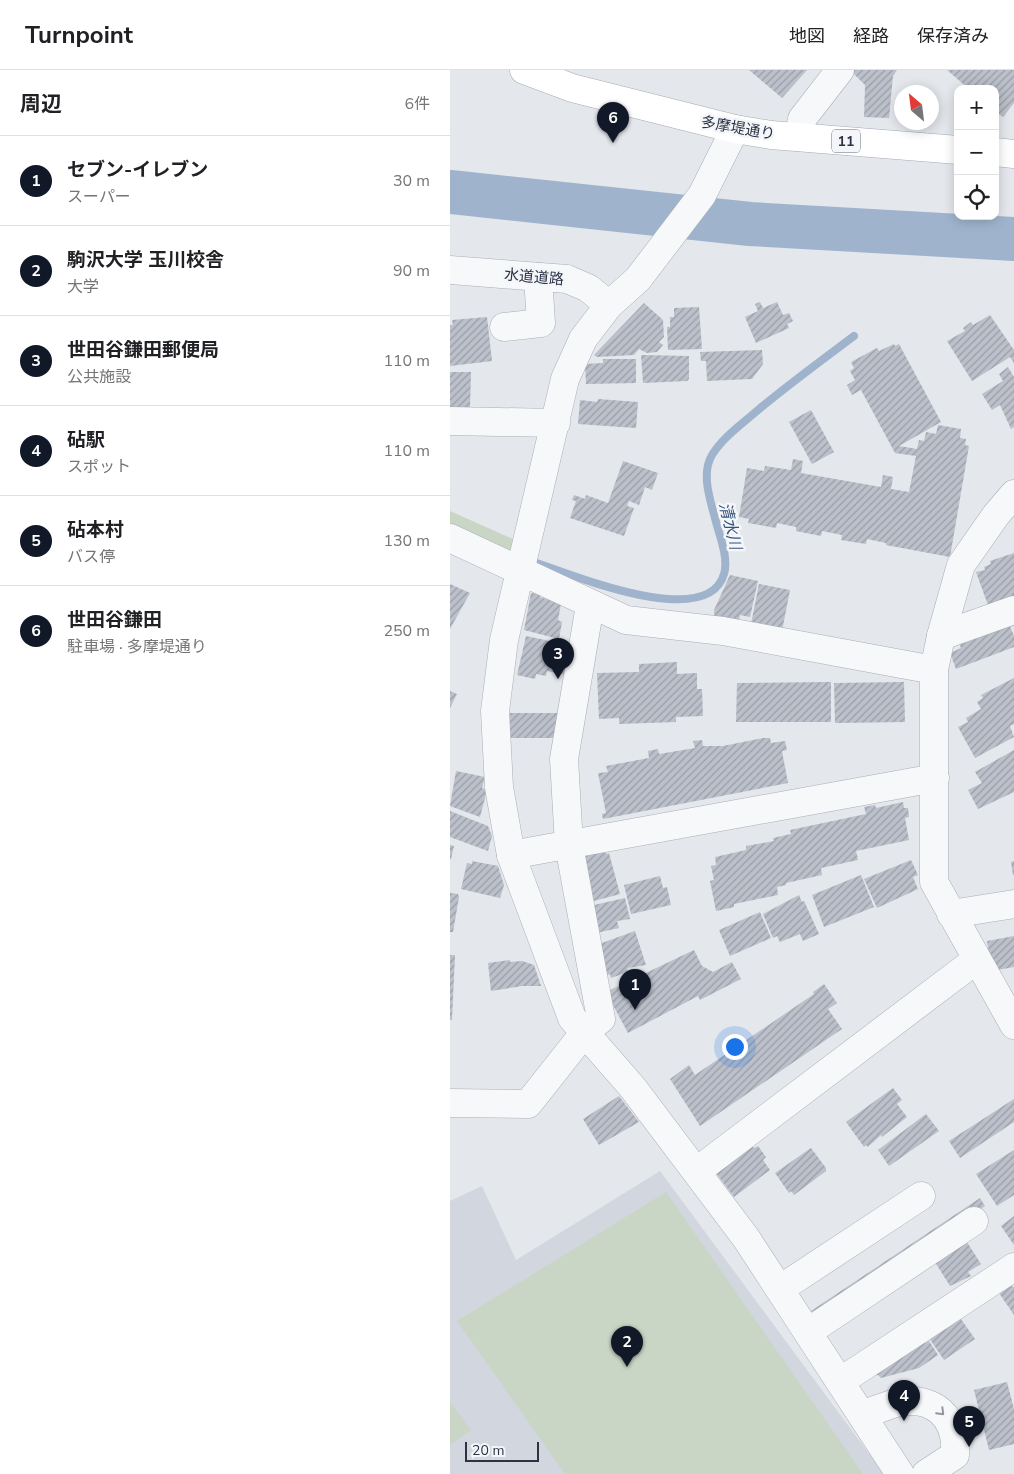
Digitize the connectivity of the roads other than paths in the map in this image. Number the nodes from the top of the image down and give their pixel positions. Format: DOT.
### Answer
graph roads {
  1 [pos="524,70"];
  2 [pos="840,70"];
  3 [pos="800,137"];
  4 [pos="730,141"];
  5 [pos="954,150"];
  6 [pos="999,152"];
  7 [pos="1014,154"];
  8 [pos="450,270"];
  9 [pos="538,277"];
  10 [pos="610,305"];
  11 [pos="504,327"];
  12 [pos="450,421"];
  13 [pos="556,423"];
  14 [pos="1014,494"];
  15 [pos="450,538"];
  16 [pos="521,572"];
  17 [pos="590,605"];
  18 [pos="1014,610"];
  19 [pos="941,636"];
  20 [pos="934,670"];
  21 [pos="935,778"];
  22 [pos="569,845"];
  23 [pos="510,855"];
  24 [pos="1014,904"];
  25 [pos="951,914"];
  26 [pos="976,960"];
  27 [pos="1014,1025"];
  28 [pos="585,1032"];
  29 [pos="450,1103"];
  30 [pos="698,1171"];
  31 [pos="921,1196"];
  32 [pos="974,1221"];
  33 [pos="1014,1267"];
  34 [pos="780,1289"];
  35 [pos="808,1332"];
  36 [pos="841,1380"];
  37 [pos="863,1414"];
  38 [pos="900,1474"];
  39 [pos="926,1474"];
  1 -- 4 [label="main road, 多摩堤通り / 11"];
  2 -- 3 [label="street"];
  3 -- 4 [label="main road, 多摩堤通り / 11"];
  3 -- 5 [label="main road, 多摩堤通り / 11"];
  4 -- 10 [label="street"];
  6 -- 7 [label="main road"];
  8 -- 9 [label="street, 水道道路"];
  9 -- 10 [label="street, 水道道路"];
  9 -- 11 [label="street"];
  10 -- 13 [label="street"];
  12 -- 13 [label="street"];
  13 -- 16 [label="street"];
  14 -- 19 [label="street"];
  15 -- 16 [label="street"];
  16 -- 17 [label="street"];
  16 -- 23 [label="street"];
  17 -- 20 [label="street"];
  17 -- 22 [label="street"];
  18 -- 19 [label="street"];
  19 -- 20 [label="street"];
  20 -- 21 [label="street"];
  21 -- 22 [label="street"];
  21 -- 25 [label="street"];
  22 -- 23 [label="street"];
  22 -- 28 [label="street"];
  23 -- 28 [label="street"];
  24 -- 25 [label="street"];
  25 -- 26 [label="street"];
  26 -- 27 [label="street"];
  26 -- 30 [label="street"];
  28 -- 29 [label="street"];
  28 -- 30 [label="street"];
  30 -- 34 [label="street"];
  31 -- 34 [label="street"];
  32 -- 35 [label="street"];
  33 -- 36 [label="street"];
  34 -- 35 [label="street"];
  35 -- 36 [label="street"];
  36 -- 37 [label="street"];
  37 -- 38 [label="street"];
  37 -- 39 [label="street, one-way"];
}
